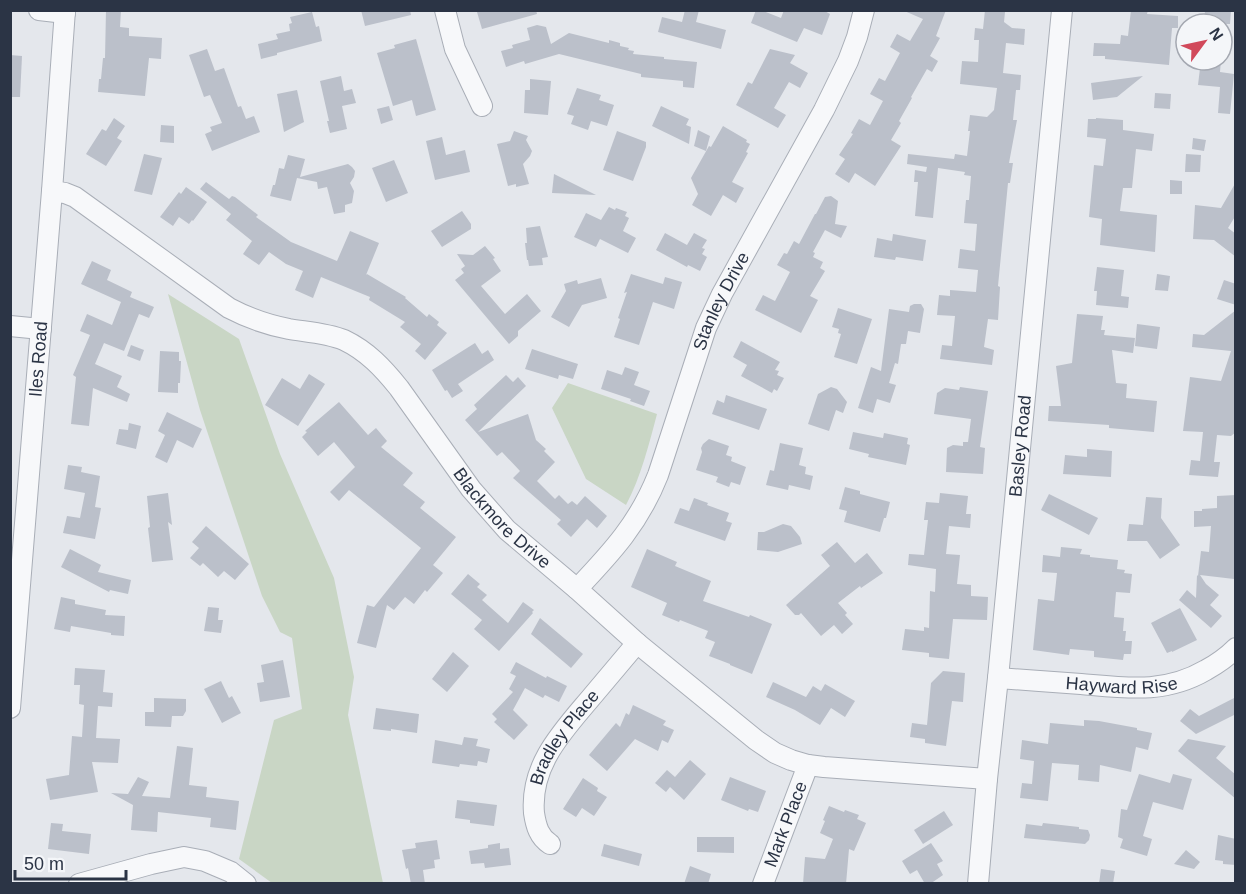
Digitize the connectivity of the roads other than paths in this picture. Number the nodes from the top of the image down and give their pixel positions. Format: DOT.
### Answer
graph roads {
  1 [pos="39,10"];
  2 [pos="445,10"];
  3 [pos="864,10"];
  4 [pos="1062,10"];
  5 [pos="65,12"];
  6 [pos="482,106"];
  7 [pos="52,191"];
  8 [pos="10,326"];
  9 [pos="41,328"];
  10 [pos="577,589"];
  11 [pos="637,643"];
  12 [pos="1236,648"];
  13 [pos="998,678"];
  14 [pos="10,708"];
  15 [pos="808,765"];
  16 [pos="987,779"];
  17 [pos="550,844"];
  18 [pos="80,884"];
  19 [pos="246,884"];
  20 [pos="763,884"];
  21 [pos="978,884"];
  1 -- 5 [label="street"];
  2 -- 6 [label="street"];
  3 -- 10 [label="street, Stanley Drive"];
  4 -- 13 [label="street, Basley Road"];
  5 -- 7 [label="street, Iles Road"];
  7 -- 9 [label="street, Iles Road"];
  7 -- 10 [label="street, Blackmore Drive"];
  8 -- 9 [label="street"];
  9 -- 14 [label="street, Iles Road"];
  10 -- 11 [label="street, Blackmore Drive"];
  11 -- 15 [label="street, Blackmore Drive"];
  11 -- 17 [label="street, Bradley Place"];
  12 -- 13 [label="street, Hayward Rise"];
  13 -- 16 [label="street, Basley Road"];
  15 -- 16 [label="street, Blackmore Drive"];
  15 -- 20 [label="street, Mark Place"];
  16 -- 21 [label="street, Basley Road"];
  18 -- 19 [label="street"];
}
